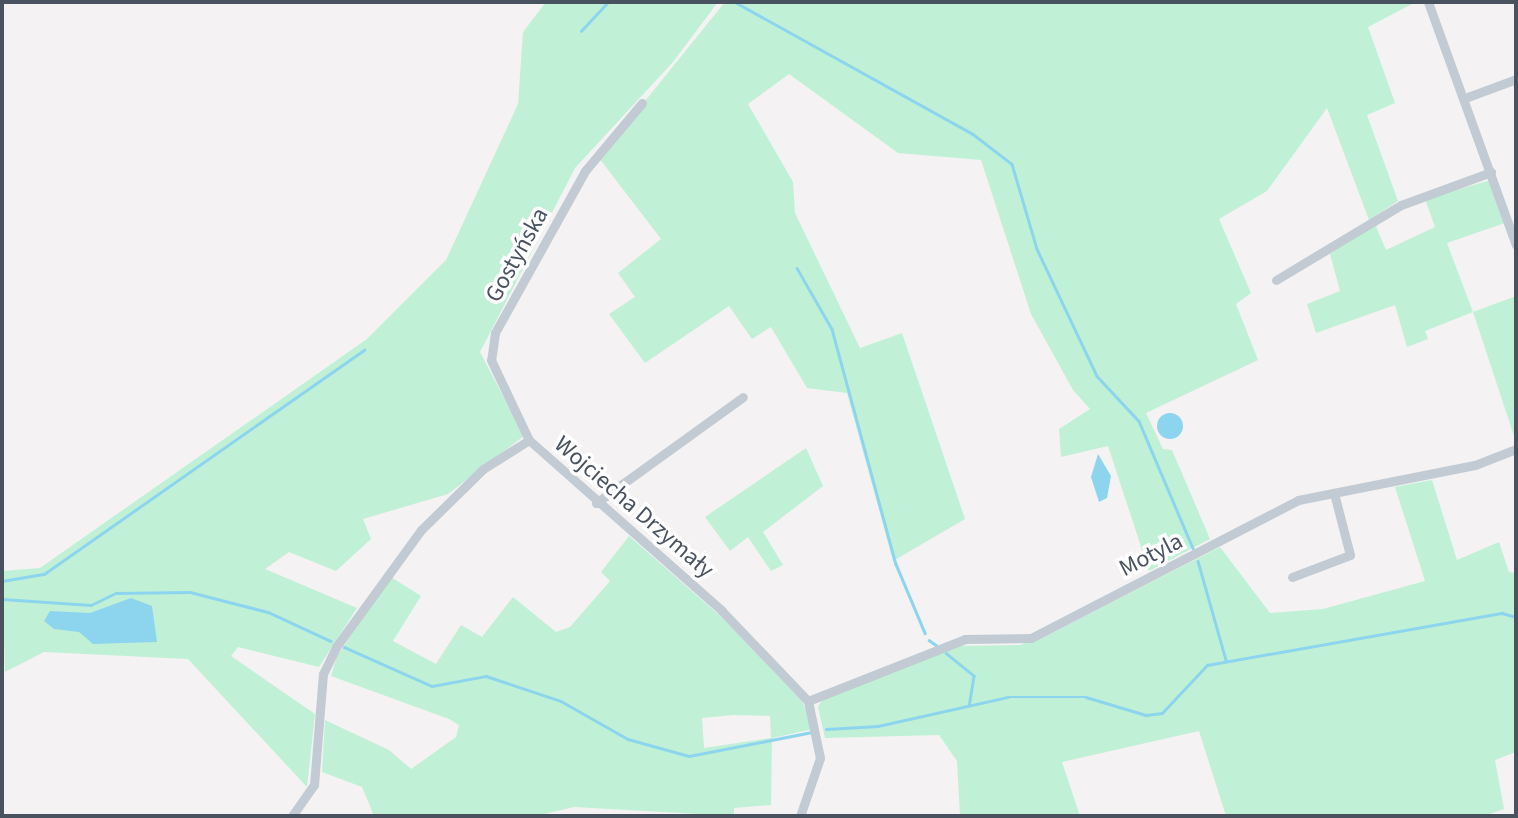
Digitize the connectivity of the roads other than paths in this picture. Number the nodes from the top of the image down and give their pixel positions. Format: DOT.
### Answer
graph roads {
  1 [pos="1428,2"];
  2 [pos="1516,79"];
  3 [pos="1465,98"];
  4 [pos="642,103"];
  5 [pos="1491,173"];
  6 [pos="1516,245"];
  7 [pos="1276,280"];
  8 [pos="743,397"];
  9 [pos="529,440"];
  10 [pos="1516,449"];
  11 [pos="1334,493"];
  12 [pos="596,503"];
  13 [pos="1292,577"];
  14 [pos="808,701"];
  15 [pos="292,816"];
  16 [pos="800,816"];
  1 -- 3 [label="street"];
  2 -- 3 [label="street"];
  3 -- 5 [label="street"];
  4 -- 9 [label="street, Gostyńska"];
  5 -- 6 [label="street"];
  5 -- 7 [label="street"];
  8 -- 12 [label="street"];
  9 -- 12 [label="street, Wojciecha Drzymały"];
  9 -- 15 [label="street, Wojciecha Drzymały"];
  10 -- 11 [label="street, Motyla"];
  11 -- 13 [label="street"];
  11 -- 14 [label="street, Motyla"];
  12 -- 14 [label="street, Wojciecha Drzymały"];
  14 -- 16 [label="street"];
}
